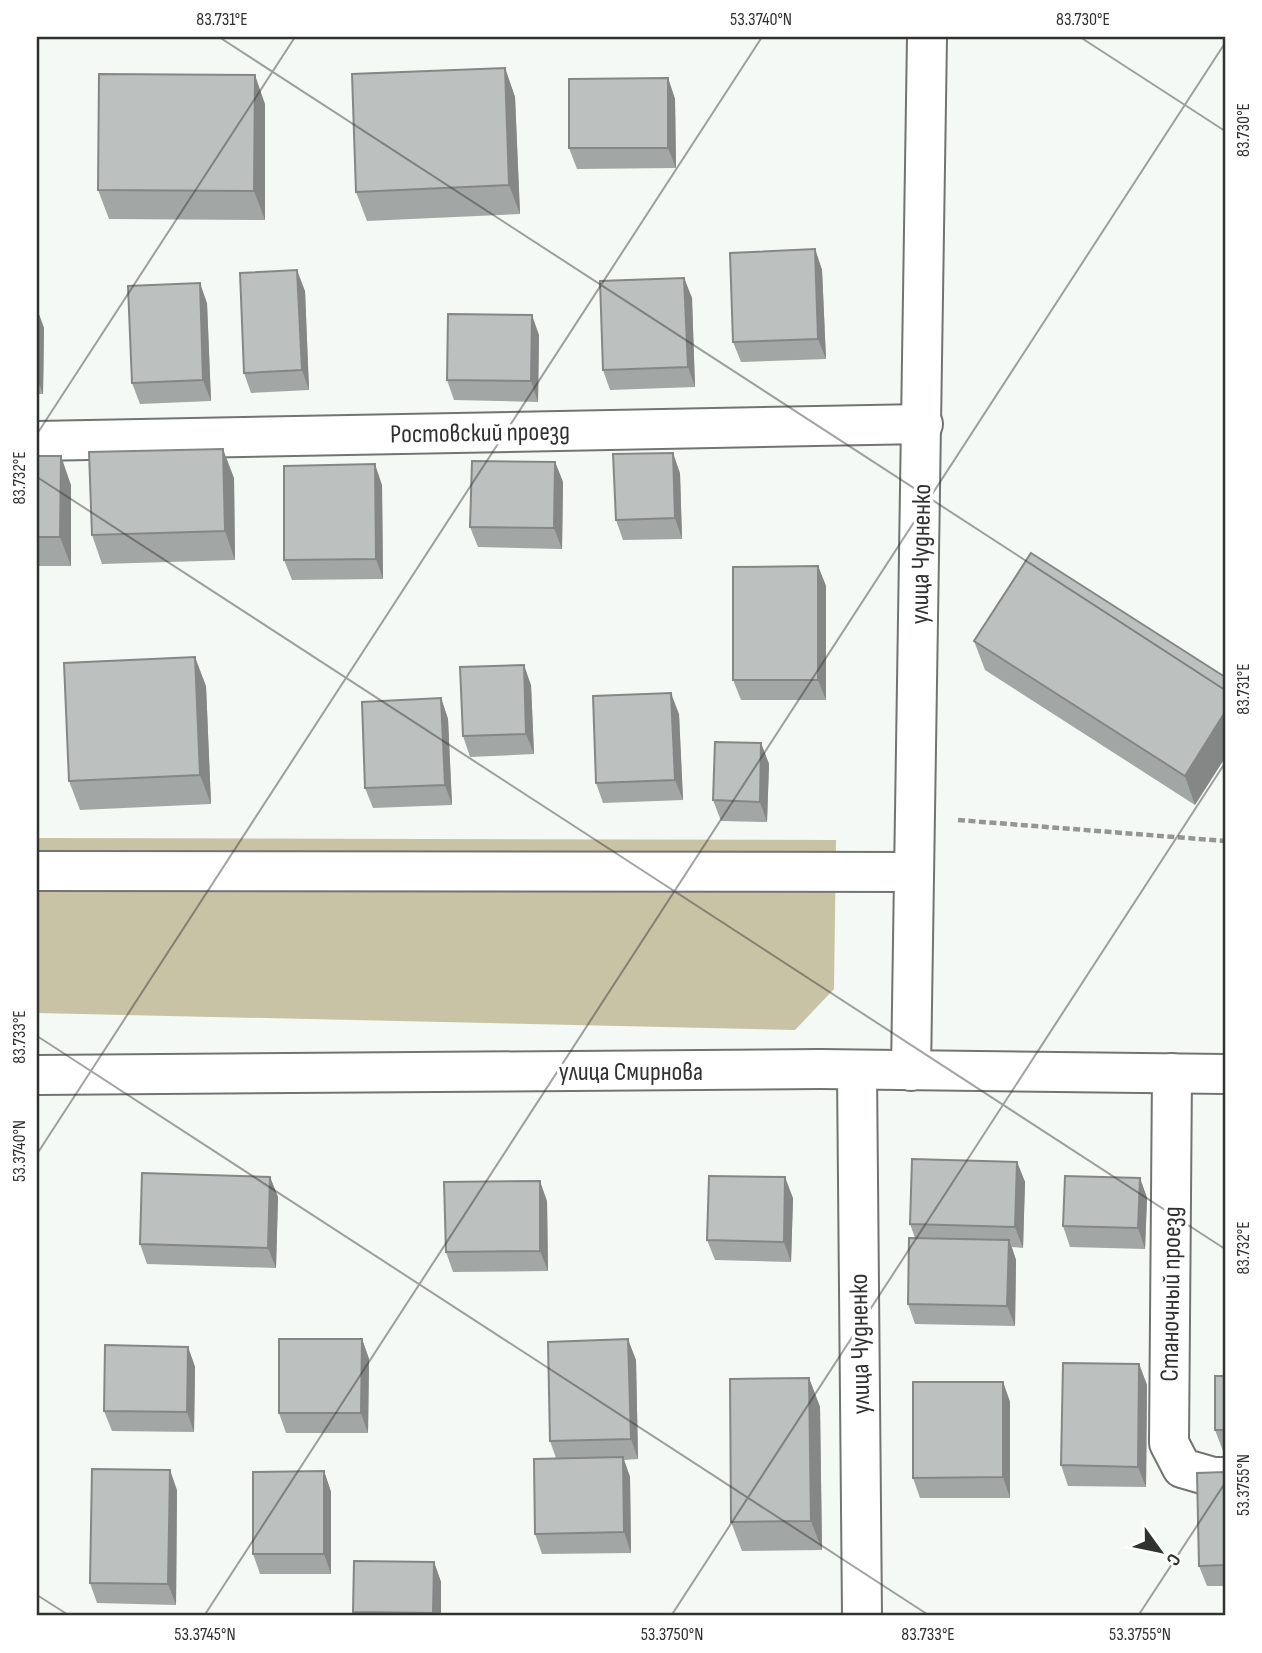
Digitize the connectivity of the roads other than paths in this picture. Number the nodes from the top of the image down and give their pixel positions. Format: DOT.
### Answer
graph roads {
  1 [pos="927,37"];
  2 [pos="923,424"];
  3 [pos="37,441"];
  4 [pos="37,871"];
  5 [pos="914,872"];
  6 [pos="857,1071"];
  7 [pos="911,1071"];
  8 [pos="1172,1073"];
  9 [pos="1225,1074"];
  10 [pos="37,1075"];
  11 [pos="1225,1477"];
  12 [pos="862,1616"];
  1 -- 2 [label="street, улица Чудненко"];
  2 -- 3 [label="street, Ростовский проезд"];
  2 -- 5 [label="street, улица Чудненко"];
  4 -- 5 [label="street"];
  5 -- 7 [label="street, улица Чудненко"];
  6 -- 7 [label="street, улица Смирнова"];
  6 -- 10 [label="street, улица Смирнова"];
  6 -- 12 [label="street, улица Чудненко"];
  7 -- 8 [label="street, улица Смирнова"];
  8 -- 9 [label="street, улица Смирнова"];
  8 -- 11 [label="street, Станочный проезд"];
}
